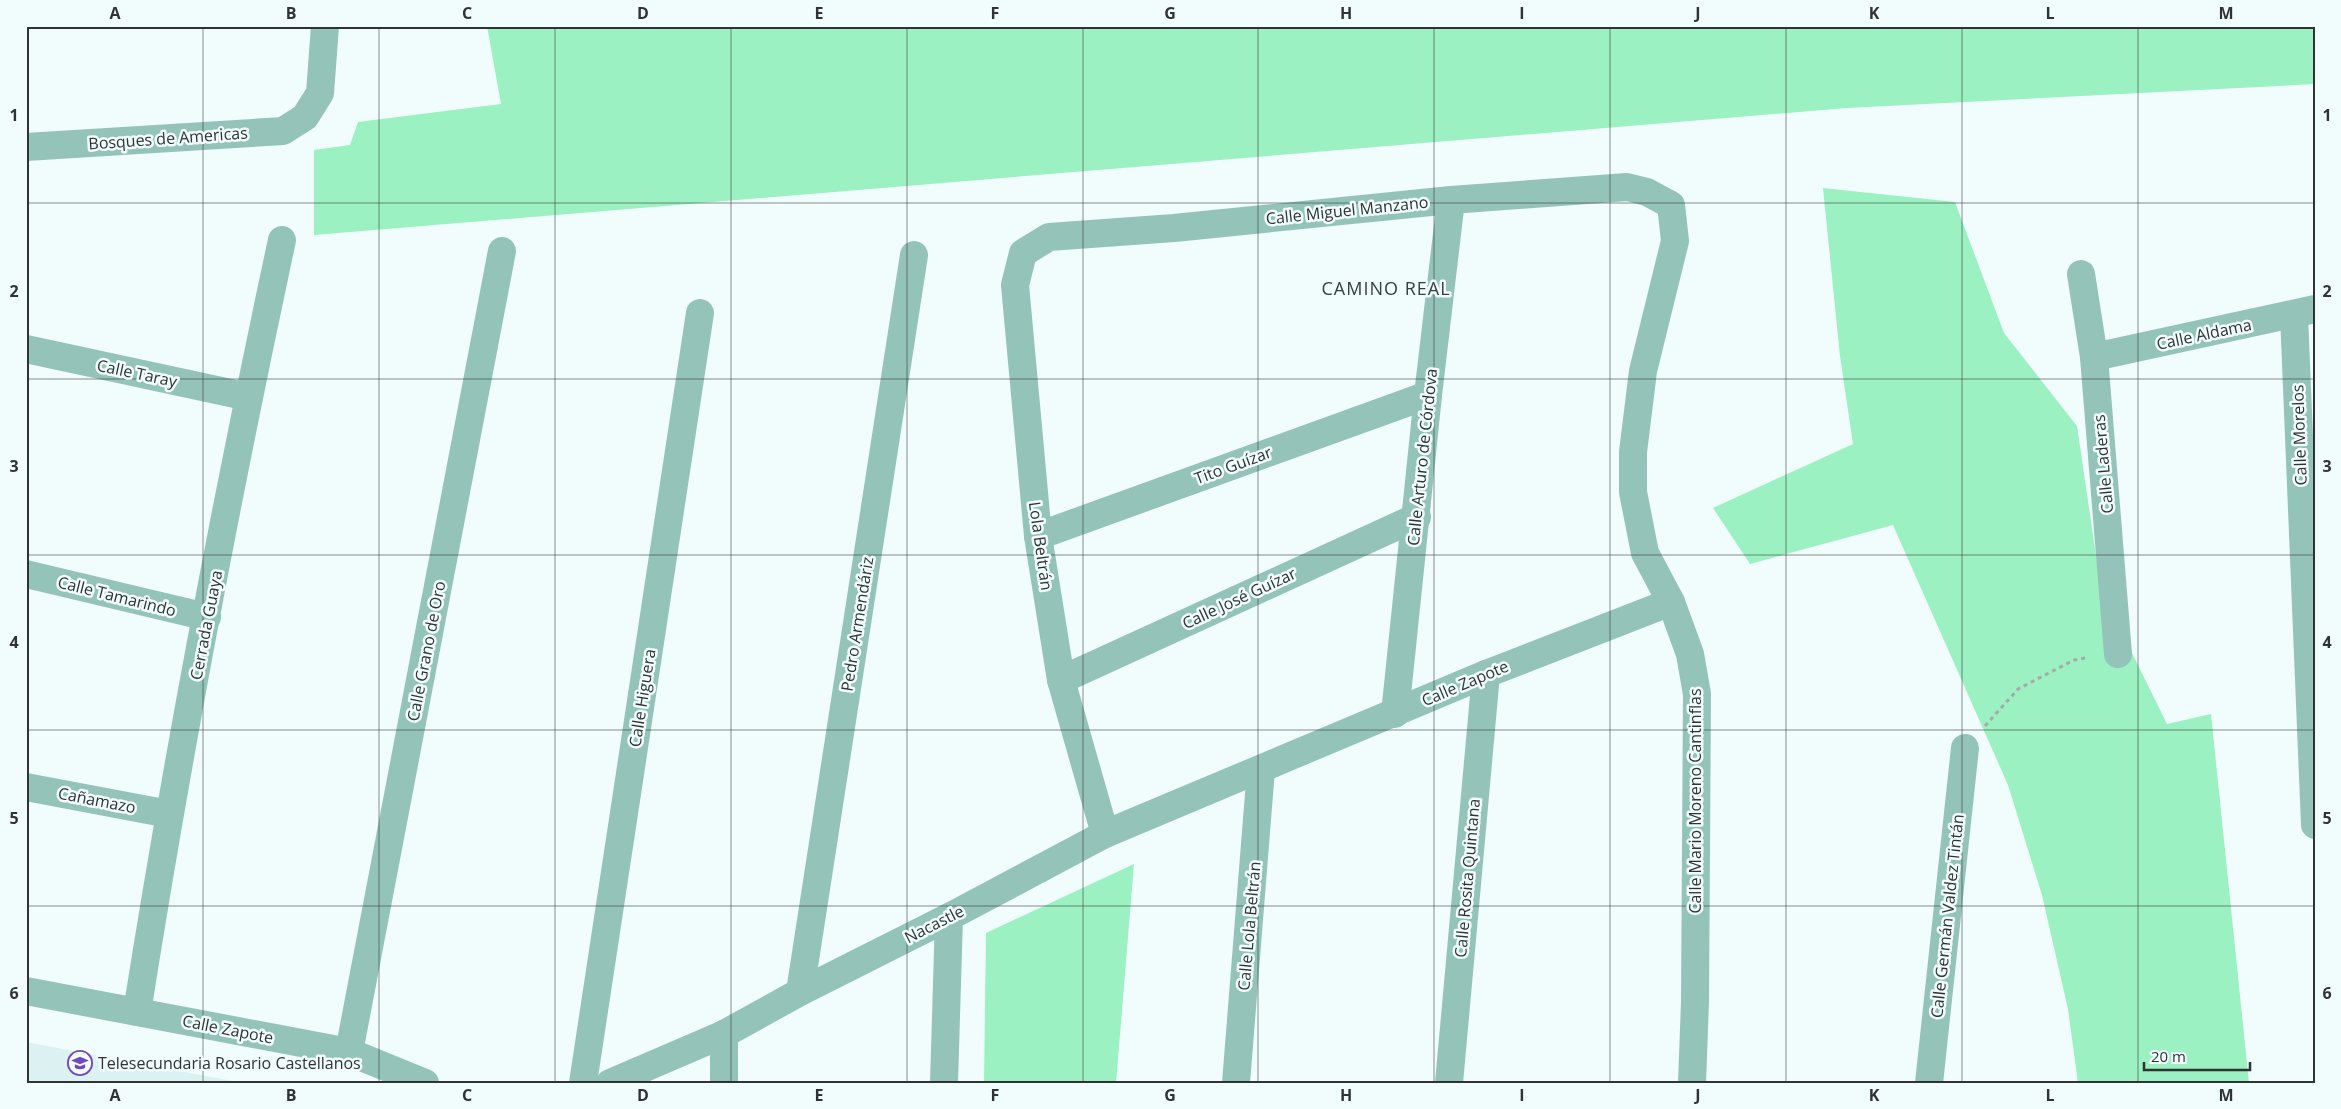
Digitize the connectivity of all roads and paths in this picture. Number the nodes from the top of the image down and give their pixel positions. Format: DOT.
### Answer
graph roads {
  1 [pos="325,26"];
  2 [pos="26,147"];
  3 [pos="1451,200"];
  4 [pos="1671,205"];
  5 [pos="282,240"];
  6 [pos="502,251"];
  7 [pos="1023,253"];
  8 [pos="914,255"];
  9 [pos="2081,274"];
  10 [pos="2304,312"];
  11 [pos="700,313"];
  12 [pos="26,349"];
  13 [pos="2094,357"];
  14 [pos="1428,395"];
  15 [pos="248,397"];
  16 [pos="1416,517"];
  17 [pos="1038,536"];
  18 [pos="26,574"];
  19 [pos="1671,602"];
  20 [pos="207,618"];
  21 [pos="2118,654"];
  22 [pos="2311,659"];
  23 [pos="1486,674"];
  24 [pos="1061,680"];
  25 [pos="1395,714"];
  26 [pos="1965,748"];
  27 [pos="1261,770"];
  28 [pos="26,787"];
  29 [pos="169,814"];
  30 [pos="2315,825"];
  31 [pos="1105,834"];
  32 [pos="949,917"];
  33 [pos="26,991"];
  34 [pos="800,992"];
  35 [pos="137,1012"];
  36 [pos="724,1034"];
  37 [pos="349,1052"];
  38 [pos="425,1083"];
  39 [pos="583,1083"];
  40 [pos="610,1083"];
  41 [pos="724,1083"];
  42 [pos="944,1083"];
  43 [pos="1236,1083"];
  44 [pos="1448,1083"];
  45 [pos="1692,1083"];
  46 [pos="1928,1083"];
  1 -- 2 [label="street, Bosques de Americas"];
  3 -- 4 [label="street, Calle Miguel Manzano"];
  3 -- 7 [label="street, Calle Miguel Manzano"];
  3 -- 14 [label="street, Calle Arturo de Córdova"];
  4 -- 19 [label="street, Calle Mario Moreno Cantinflas"];
  5 -- 15 [label="street, Cerrada Guaya"];
  6 -- 37 [label="street, Calle Grano de Oro"];
  7 -- 17 [label="street, Lola Beltrán"];
  8 -- 34 [label="street, Pedro Armendáriz"];
  9 -- 13 [label="street, Calle Laderas"];
  10 -- 13 [label="street, Calle Aldama"];
  10 -- 22 [label="street, Calle Morelos"];
  11 -- 39 [label="street, Calle Higuera"];
  12 -- 15 [label="street, Calle Taray"];
  13 -- 21 [label="street, Calle Laderas"];
  14 -- 16 [label="street, Calle Arturo de Córdova"];
  14 -- 17 [label="street, Tito Guízar"];
  15 -- 20 [label="street, Cerrada Guaya"];
  16 -- 24 [label="street, Calle José Guízar"];
  16 -- 25 [label="street, Calle Arturo de Córdova"];
  17 -- 24 [label="street, Lola Beltrán"];
  18 -- 20 [label="street, Calle Tamarindo"];
  19 -- 23 [label="street, Calle Zapote"];
  19 -- 45 [label="street, Calle Mario Moreno Cantinflas"];
  20 -- 29 [label="street, Cerrada Guaya"];
  21 -- 26 [label="path"];
  22 -- 30 [label="street, Calle Morelos"];
  23 -- 25 [label="street, Calle Zapote"];
  23 -- 44 [label="street, Calle Rosita Quintana"];
  24 -- 31 [label="street, Lola Beltrán"];
  25 -- 27 [label="street, Calle Zapote"];
  26 -- 46 [label="street, Calle Germán Valdez Tintán"];
  27 -- 31 [label="street, Nacastle"];
  27 -- 43 [label="street, Calle Lola Beltrán"];
  28 -- 29 [label="street, Cañamazo"];
  29 -- 35 [label="street, Cerrada Guaya"];
  31 -- 32 [label="street, Nacastle"];
  32 -- 34 [label="street, Nacastle"];
  32 -- 42 [label="street"];
  33 -- 35 [label="street, Calle Zapote"];
  34 -- 36 [label="street, Nacastle"];
  35 -- 37 [label="street, Calle Zapote"];
  36 -- 40 [label="street, Nacastle"];
  36 -- 41 [label="street"];
  37 -- 38 [label="street, Calle Zapote"];
}
